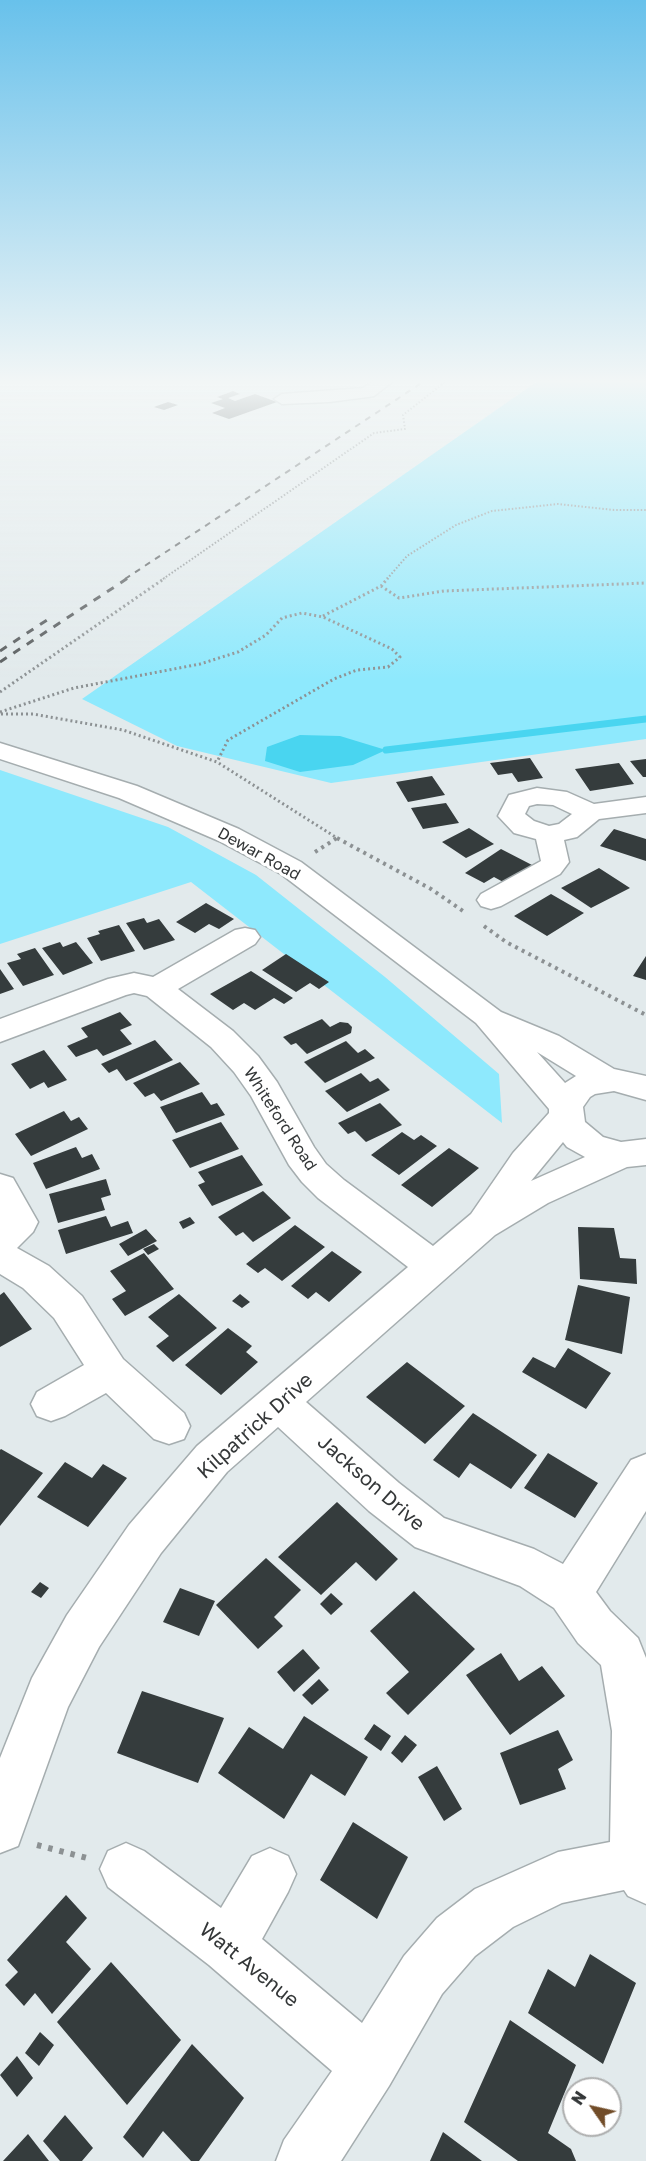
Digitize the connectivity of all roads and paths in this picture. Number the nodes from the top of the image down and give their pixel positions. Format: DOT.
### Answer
graph roads {
  1 [pos="308,479"];
  2 [pos="646,510"];
  3 [pos="646,583"];
  4 [pos="381,586"];
  5 [pos="322,617"];
  6 [pos="0,692"];
  7 [pos="0,713"];
  8 [pos="0,751"];
  9 [pos="217,762"];
  10 [pos="646,805"];
  11 [pos="591,812"];
  12 [pos="548,834"];
  13 [pos="337,838"];
  14 [pos="291,868"];
  15 [pos="479,912"];
  16 [pos="245,937"];
  17 [pos="157,988"];
  18 [pos="646,1015"];
  19 [pos="487,1016"];
  20 [pos="0,1031"];
  21 [pos="646,1066"];
  22 [pos="611,1080"];
  23 [pos="646,1088"];
  24 [pos="566,1111"];
  25 [pos="638,1155"];
  26 [pos="0,1187"];
  27 [pos="482,1225"];
  28 [pos="0,1242"];
  29 [pos="0,1256"];
  30 [pos="435,1267"];
  31 [pos="109,1371"];
  32 [pos="278,1402"];
  33 [pos="51,1404"];
  34 [pos="169,1426"];
  35 [pos="646,1473"];
  36 [pos="570,1593"];
  37 [pos="17,1836"];
  38 [pos="126,1869"];
  39 [pos="642,1870"];
  40 [pos="270,1874"];
  41 [pos="228,1946"];
  42 [pos="369,2066"];
  43 [pos="305,2161"];
  1 -- 6 [label="path"];
  2 -- 4 [label="path"];
  3 -- 4 [label="path"];
  4 -- 5 [label="path"];
  5 -- 7 [label="path"];
  5 -- 9 [label="path"];
  7 -- 9 [label="path"];
  8 -- 14 [label="street, Dewar Road"];
  9 -- 13 [label="path"];
  10 -- 11 [label="street"];
  11 -- 12 [label="street"];
  11 -- 12 [label="street"];
  12 -- 15 [label="street"];
  13 -- 14 [label="path"];
  13 -- 15 [label="path"];
  14 -- 19 [label="street, Dewar Road"];
  15 -- 18 [label="path"];
  16 -- 17 [label="street"];
  17 -- 20 [label="street"];
  17 -- 30 [label="street, Whiteford Road"];
  19 -- 22 [label="street, Dewar Road"];
  19 -- 24 [label="street, Dewar Road"];
  21 -- 22 [label="street, Kilpatrick Drive"];
  22 -- 23 [label="street"];
  22 -- 24 [label="street, Kilpatrick Drive"];
  24 -- 25 [label="street, Dewar Road"];
  24 -- 27 [label="street, Kilpatrick Drive"];
  25 -- 27 [label="street, Kilpatrick Drive"];
  26 -- 28 [label="street"];
  27 -- 30 [label="street, Kilpatrick Drive"];
  29 -- 31 [label="street"];
  30 -- 32 [label="street, Kilpatrick Drive"];
  31 -- 33 [label="street"];
  31 -- 34 [label="street"];
  32 -- 36 [label="street, Jackson Drive"];
  32 -- 37 [label="street, Kilpatrick Drive"];
  35 -- 36 [label="street"];
  36 -- 39 [label="street, Jackson Drive"];
  37 -- 38 [label="path"];
  38 -- 41 [label="street, Watt Avenue"];
  39 -- 42 [label="street"];
  40 -- 41 [label="street"];
  41 -- 42 [label="street, Watt Avenue"];
  42 -- 43 [label="street"];
}
